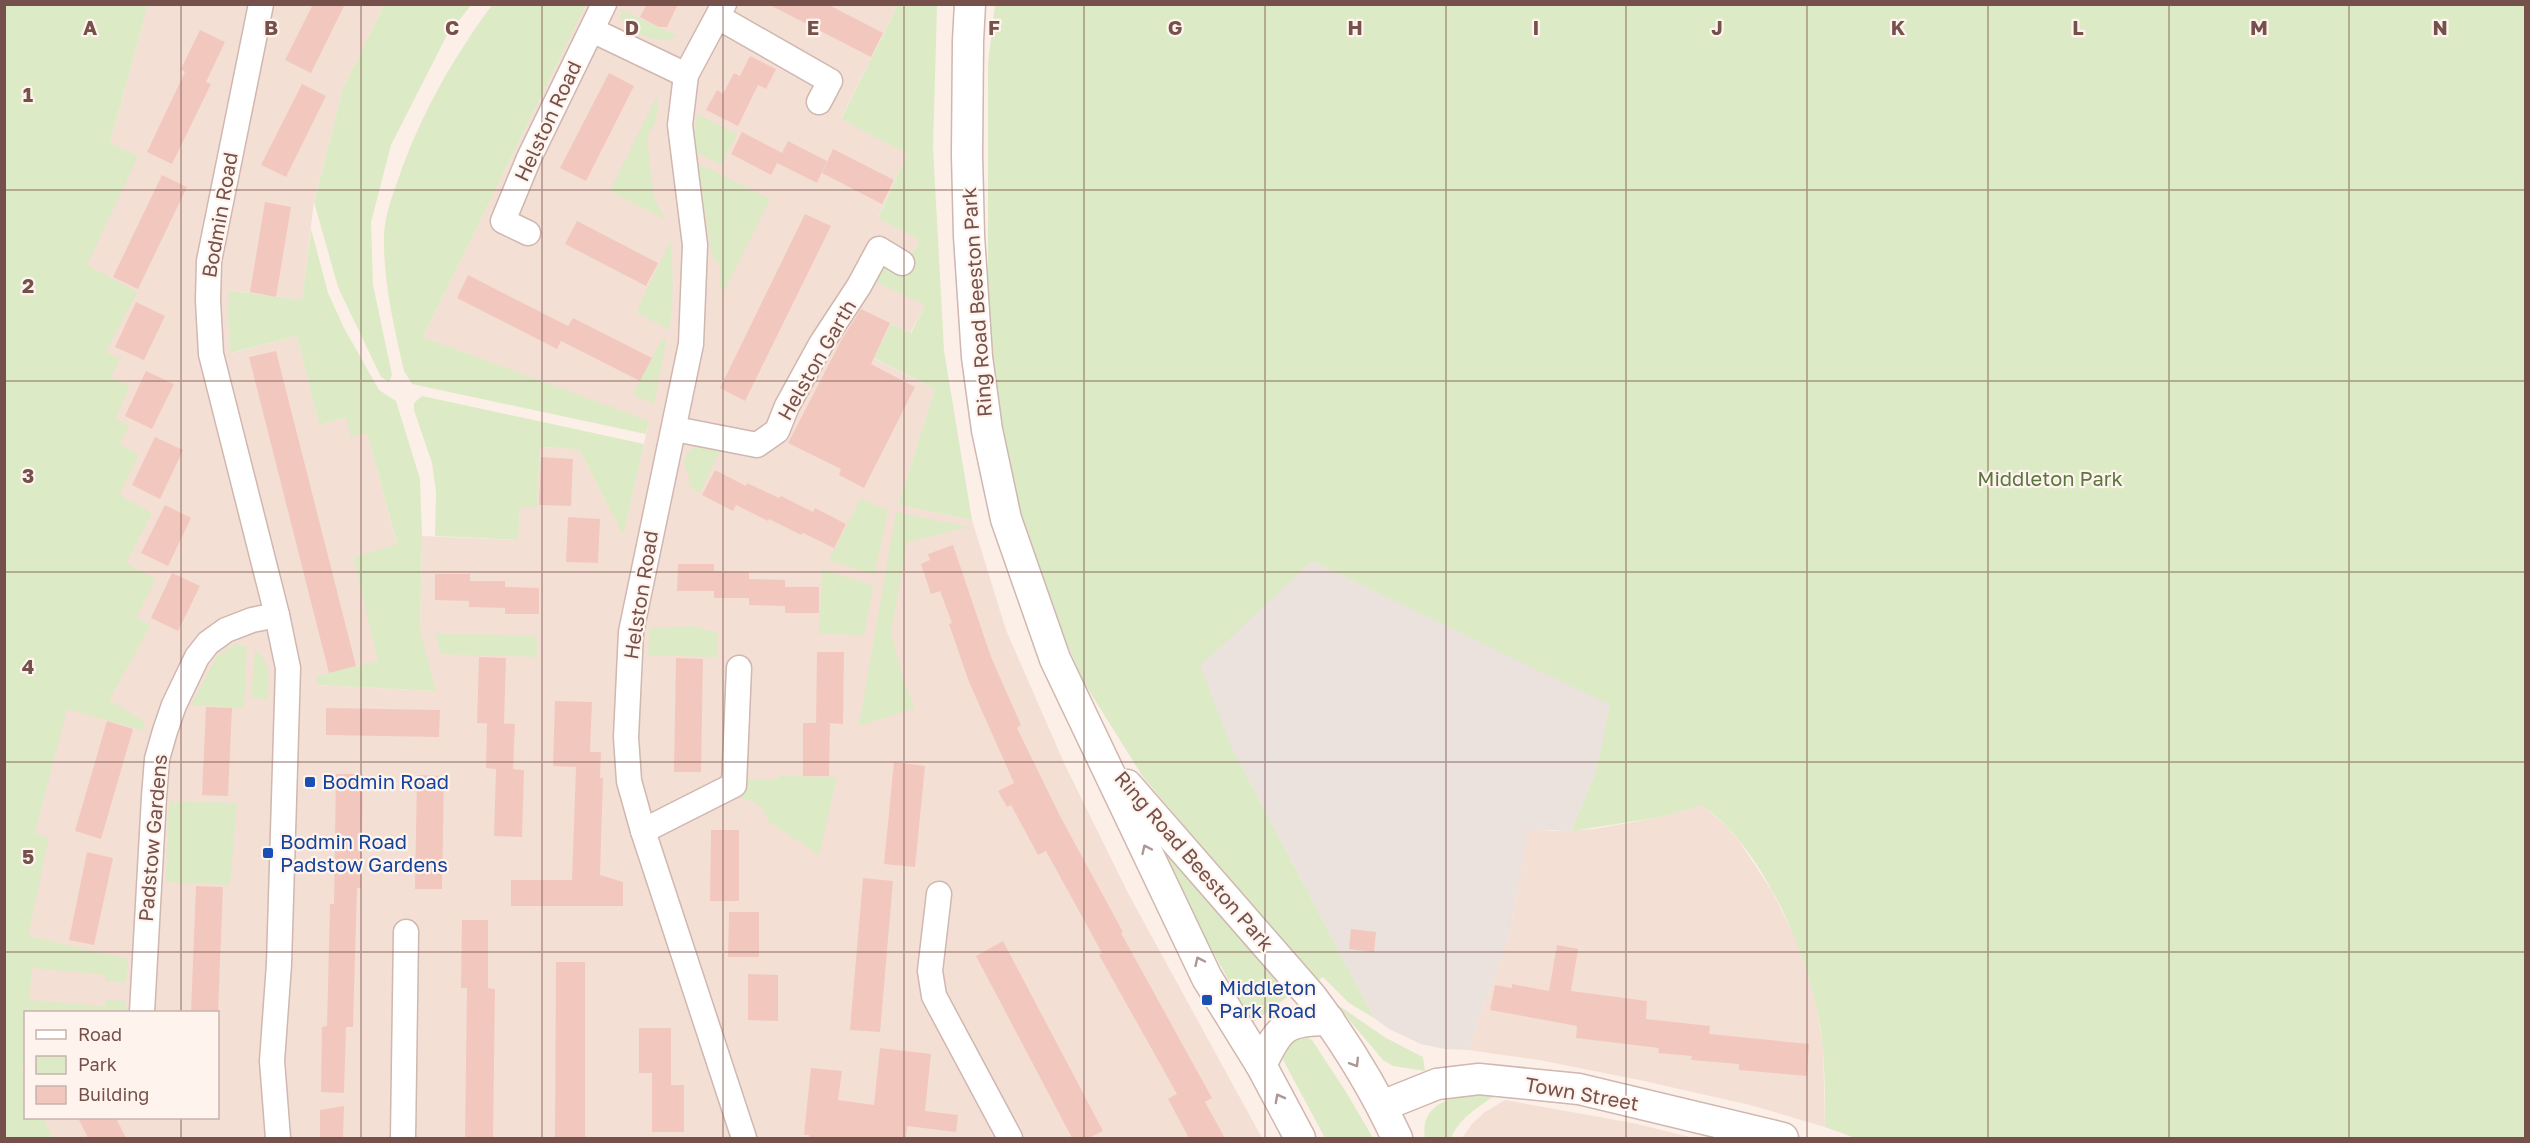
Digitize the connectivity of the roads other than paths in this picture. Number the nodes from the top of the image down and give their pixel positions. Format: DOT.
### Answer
graph roads {
  1 [pos="261,4"];
  2 [pos="604,4"];
  3 [pos="970,4"];
  4 [pos="721,11"];
  5 [pos="591,30"];
  6 [pos="686,75"];
  7 [pos="819,102"];
  8 [pos="528,233"];
  9 [pos="902,263"];
  10 [pos="675,429"];
  11 [pos="278,615"];
  12 [pos="739,668"];
  13 [pos="1104,758"];
  14 [pos="643,831"];
  15 [pos="939,894"];
  16 [pos="406,932"];
  17 [pos="142,1011"];
  18 [pos="1329,1020"];
  19 [pos="1262,1065"];
  20 [pos="1382,1106"];
  21 [pos="1294,1136"];
  22 [pos="278,1138"];
  23 [pos="403,1138"];
  24 [pos="744,1138"];
  25 [pos="1010,1138"];
  26 [pos="1397,1138"];
  27 [pos="1783,1138"];
  1 -- 11 [label="street, Bodmin Road"];
  2 -- 5 [label="street, Helston Road"];
  3 -- 13 [label="street, Ring Road Beeston Park"];
  4 -- 6 [label="street, Helston Road"];
  4 -- 7 [label="street"];
  5 -- 6 [label="street"];
  5 -- 8 [label="street, Helston Road"];
  6 -- 10 [label="street, Helston Road"];
  9 -- 10 [label="street, Helston Garth"];
  10 -- 14 [label="street, Helston Road"];
  11 -- 17 [label="street, Padstow Gardens"];
  11 -- 22 [label="street, Bodmin Road"];
  12 -- 14 [label="street"];
  13 -- 18 [label="street, Ring Road Beeston Park"];
  19 -- 13 [label="street, Ring Road Beeston Park, one-way"];
  14 -- 24 [label="street, Helston Road"];
  15 -- 25 [label="street"];
  16 -- 23 [label="street"];
  18 -- 19 [label="street"];
  18 -- 20 [label="street, Ring Road Beeston Park, one-way"];
  21 -- 19 [label="street, Ring Road Beeston Park, one-way"];
  20 -- 26 [label="street"];
  20 -- 27 [label="street, Town Street"];
}
